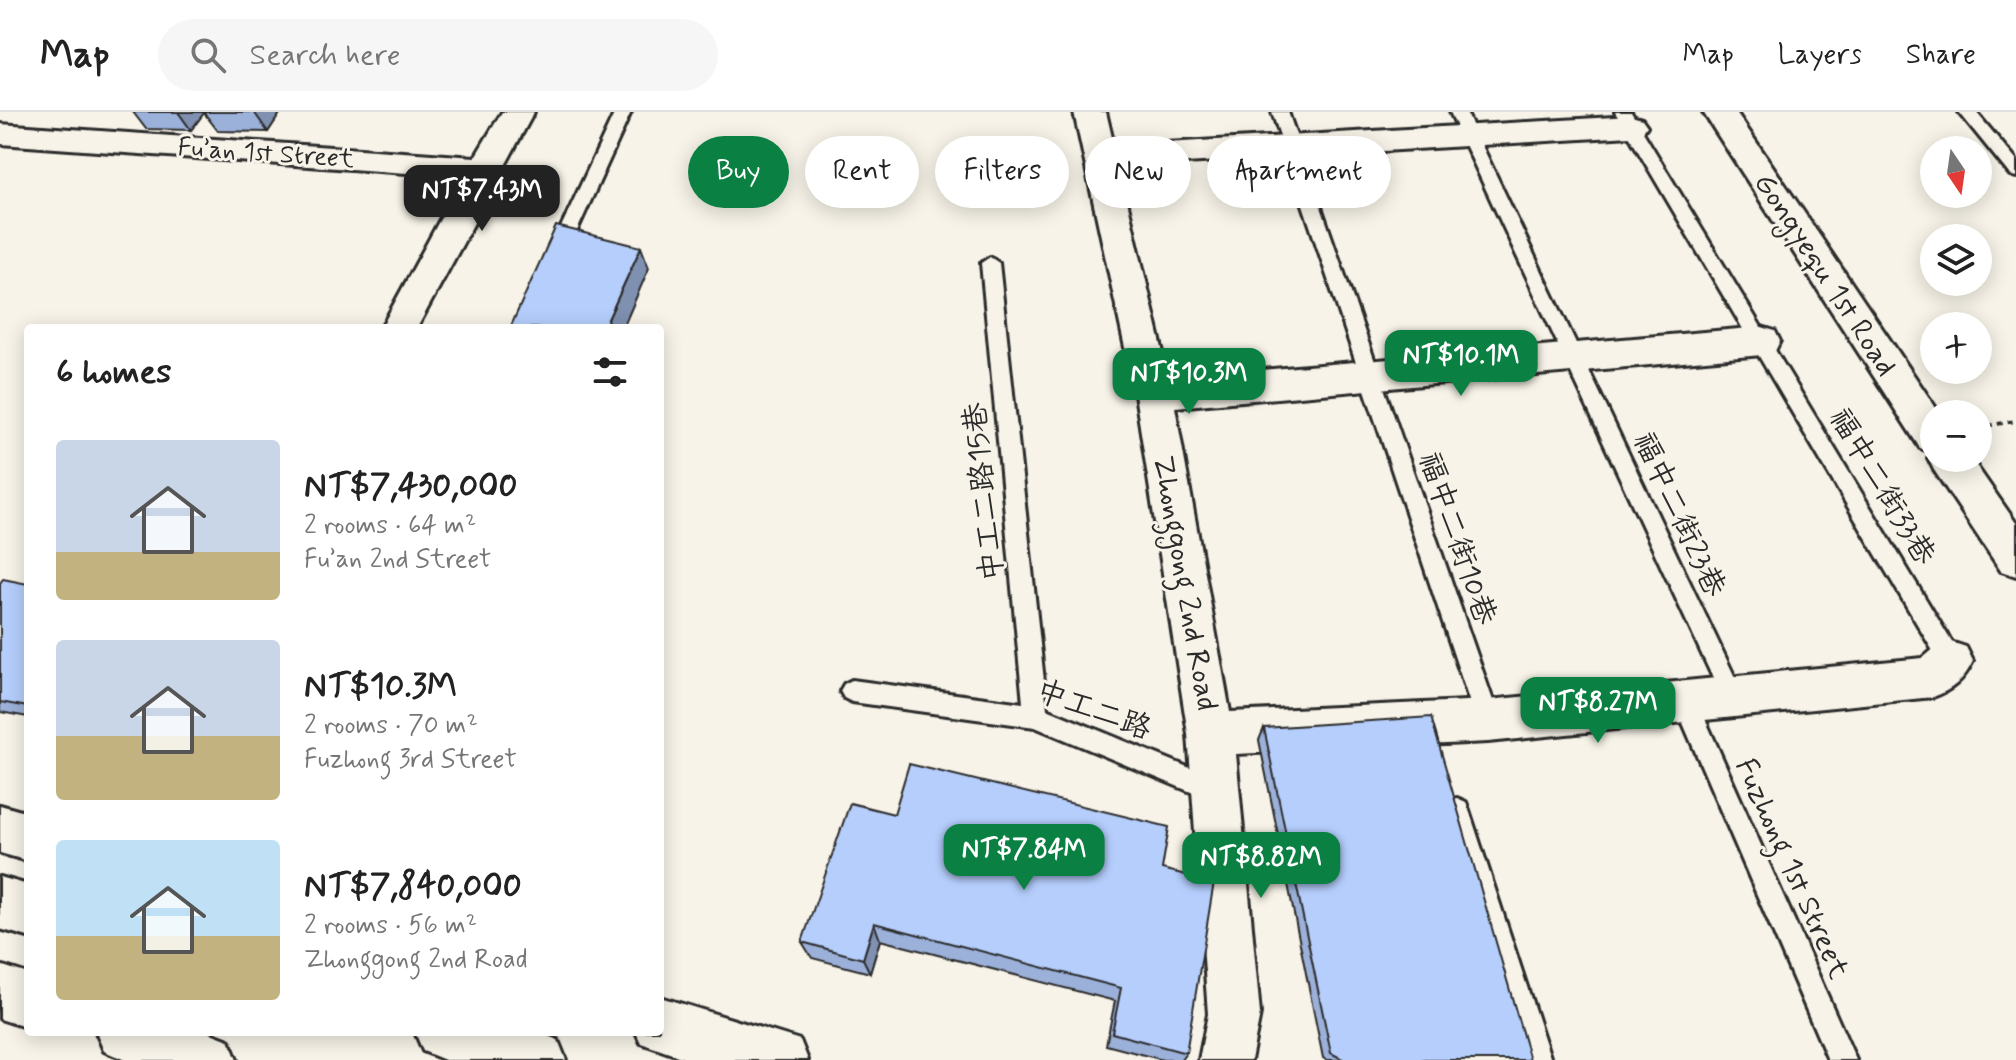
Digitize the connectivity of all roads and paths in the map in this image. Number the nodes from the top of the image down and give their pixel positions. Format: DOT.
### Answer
graph roads {
  1 [pos="518,112"];
  2 [pos="623,112"];
  3 [pos="1090,112"];
  4 [pos="1280,112"];
  5 [pos="1719,112"];
  6 [pos="1967,112"];
  7 [pos="1627,119"];
  8 [pos="1464,124"];
  9 [pos="0,134"];
  10 [pos="1095,136"];
  11 [pos="1288,136"];
  12 [pos="1370,136"];
  13 [pos="484,168"];
  14 [pos="2016,171"];
  15 [pos="1112,208"];
  16 [pos="1313,208"];
  17 [pos="990,263"];
  18 [pos="549,270"];
  19 [pos="401,324"];
  20 [pos="1762,341"];
  21 [pos="1572,358"];
  22 [pos="1370,375"];
  23 [pos="1154,394"];
  24 [pos="1920,416"];
  25 [pos="2016,421"];
  26 [pos="1992,425"];
  27 [pos="1958,472"];
  28 [pos="2016,558"];
  29 [pos="1951,661"];
  30 [pos="852,691"];
  31 [pos="1733,697"];
  32 [pos="1686,702"];
  33 [pos="1036,716"];
  34 [pos="1488,721"];
  35 [pos="1211,734"];
  36 [pos="1448,782"];
  37 [pos="1215,790"];
  38 [pos="0,829"];
  39 [pos="24,836"];
  40 [pos="0,903"];
  41 [pos="24,910"];
  42 [pos="0,992"];
  43 [pos="24,1000"];
  44 [pos="664,1025"];
  45 [pos="135,1036"];
  46 [pos="456,1036"];
  47 [pos="209,1060"];
  48 [pos="538,1060"];
  49 [pos="780,1060"];
  50 [pos="1225,1060"];
  51 [pos="1537,1060"];
  52 [pos="1842,1060"];
  1 -- 13 [label="street"];
  2 -- 18 [label="lane"];
  3 -- 10 [label="street, Zhonggong 2nd Road"];
  4 -- 11 [label="lane, 福中二街10巷"];
  5 -- 24 [label="street, Gongyequ 1st Road"];
  6 -- 14 [label="lane"];
  7 -- 8 [label="street"];
  7 -- 20 [label="lane, 福中二街33巷"];
  8 -- 12 [label="street"];
  8 -- 21 [label="lane, 福中二街23巷"];
  9 -- 13 [label="street, Fu’an 1st Street"];
  13 -- 19 [label="street"];
  15 -- 23 [label="street, Zhonggong 2nd Road"];
  16 -- 22 [label="lane, 福中二街10巷"];
  17 -- 33 [label="lane, 中工二路15巷"];
  20 -- 21 [label="street"];
  20 -- 29 [label="lane, 福中二街33巷"];
  21 -- 22 [label="street"];
  21 -- 31 [label="lane, 福中二街23巷"];
  22 -- 23 [label="street"];
  22 -- 34 [label="lane, 福中二街10巷"];
  23 -- 35 [label="street, Zhonggong 2nd Road"];
  25 -- 26 [label="path"];
  27 -- 28 [label="street"];
  29 -- 31 [label="street"];
  30 -- 33 [label="lane, 中工二路"];
  31 -- 32 [label="street"];
  32 -- 34 [label="street"];
  32 -- 52 [label="lane, Fuzhong 1st Street"];
  33 -- 37 [label="lane, 中工二路"];
  34 -- 35 [label="street"];
  35 -- 37 [label="street, Zhonggong 2nd Road"];
  36 -- 51 [label="lane"];
  37 -- 50 [label="street, Zhonggong 2nd Road"];
  38 -- 39 [label="street"];
  40 -- 41 [label="street"];
  42 -- 43 [label="street"];
  44 -- 49 [label="street"];
  45 -- 47 [label="street"];
  46 -- 48 [label="street"];
}
